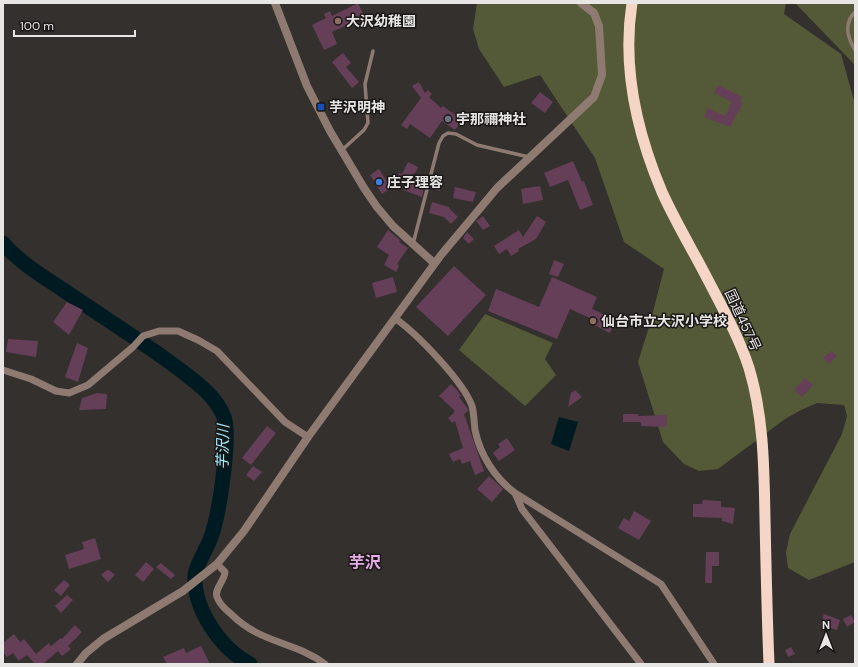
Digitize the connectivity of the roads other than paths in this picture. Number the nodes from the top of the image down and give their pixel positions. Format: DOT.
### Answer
graph roads {
  1 [pos="275,3"];
  2 [pos="581,3"];
  3 [pos="632,3"];
  4 [pos="855,12"];
  5 [pos="855,50"];
  6 [pos="373,51"];
  7 [pos="342,151"];
  8 [pos="529,157"];
  9 [pos="413,245"];
  10 [pos="434,263"];
  11 [pos="396,319"];
  12 [pos="3,370"];
  13 [pos="308,437"];
  14 [pos="515,494"];
  15 [pos="217,564"];
  16 [pos="77,664"];
  17 [pos="325,664"];
  18 [pos="641,664"];
  19 [pos="714,664"];
  20 [pos="769,664"];
  1 -- 7 [label="street"];
  2 -- 8 [label="street"];
  3 -- 20 [label="highway, 国道457号"];
  4 -- 5 [label="lane"];
  6 -- 7 [label="lane"];
  7 -- 9 [label="street"];
  8 -- 9 [label="lane"];
  8 -- 10 [label="street"];
  9 -- 10 [label="street"];
  10 -- 11 [label="street"];
  11 -- 13 [label="street"];
  11 -- 14 [label="street"];
  12 -- 13 [label="street"];
  13 -- 15 [label="street"];
  14 -- 18 [label="street"];
  14 -- 19 [label="street"];
  15 -- 16 [label="street"];
  15 -- 17 [label="street"];
}
